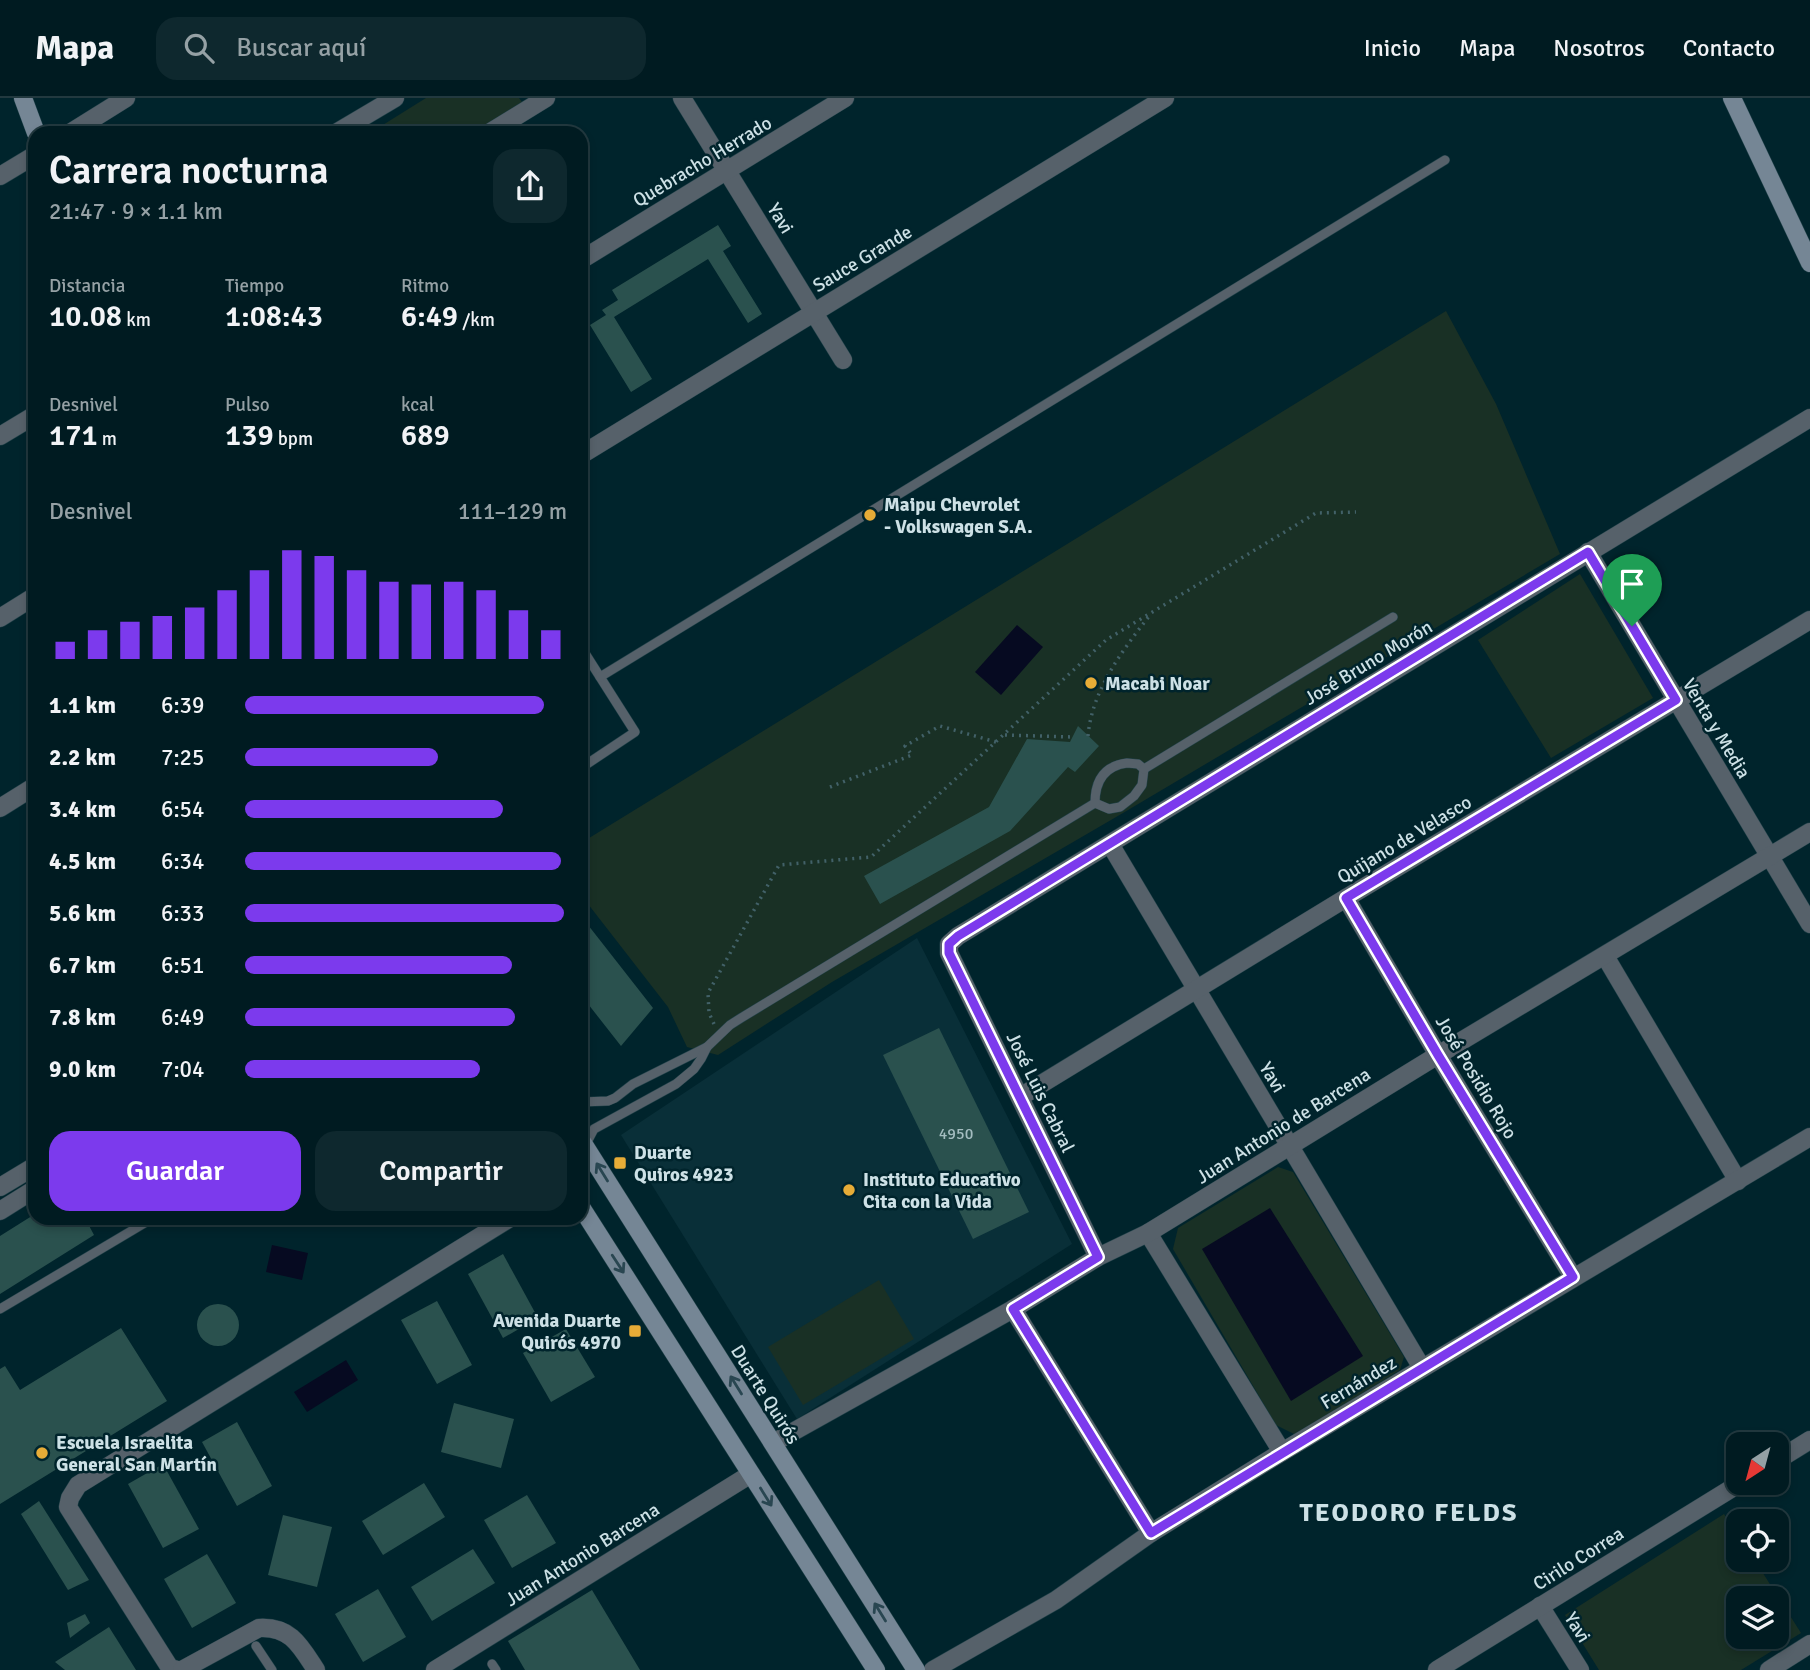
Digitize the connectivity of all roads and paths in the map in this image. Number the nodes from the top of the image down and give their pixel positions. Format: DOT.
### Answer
graph roads {
  1 [pos="23,98"];
  2 [pos="127,98"];
  3 [pos="395,98"];
  4 [pos="682,98"];
  5 [pos="845,98"];
  6 [pos="1165,98"];
  7 [pos="1732,98"];
  8 [pos="539,100"];
  9 [pos="33,126"];
  10 [pos="81,126"];
  11 [pos="349,126"];
  12 [pos="500,126"];
  13 [pos="28,159"];
  14 [pos="1445,160"];
  15 [pos="727,171"];
  16 [pos="0,176"];
  17 [pos="1808,254"];
  18 [pos="588,256"];
  19 [pos="814,312"];
  20 [pos="843,360"];
  21 [pos="1810,418"];
  22 [pos="28,419"];
  23 [pos="0,436"];
  24 [pos="588,451"];
  25 [pos="1356,512"];
  26 [pos="1588,552"];
  27 [pos="28,601"];
  28 [pos="1152,612"];
  29 [pos="1393,617"];
  30 [pos="0,618"];
  31 [pos="1810,620"];
  32 [pos="588,658"];
  33 [pos="600,677"];
  34 [pos="1676,700"];
  35 [pos="1004,735"];
  36 [pos="1088,736"];
  37 [pos="1073,737"];
  38 [pos="996,742"];
  39 [pos="588,763"];
  40 [pos="1144,769"];
  41 [pos="830,787"];
  42 [pos="28,790"];
  43 [pos="1095,803"];
  44 [pos="0,808"];
  45 [pos="1810,832"];
  46 [pos="1110,844"];
  47 [pos="1770,856"];
  48 [pos="1346,898"];
  49 [pos="1810,924"];
  50 [pos="949,944"];
  51 [pos="1605,956"];
  52 [pos="1197,990"];
  53 [pos="718,1036"];
  54 [pos="707,1047"];
  55 [pos="1438,1055"];
  56 [pos="1020,1097"];
  57 [pos="588,1102"];
  58 [pos="588,1137"];
  59 [pos="1810,1137"];
  60 [pos="1289,1146"];
  61 [pos="588,1151"];
  62 [pos="28,1170"];
  63 [pos="1738,1181"];
  64 [pos="0,1187"];
  65 [pos="28,1193"];
  66 [pos="0,1211"];
  67 [pos="588,1218"];
  68 [pos="141,1225"];
  69 [pos="499,1225"];
  70 [pos="1148,1233"];
  71 [pos="1098,1257"];
  72 [pos="1573,1277"];
  73 [pos="0,1309"];
  74 [pos="1013,1309"];
  75 [pos="1422,1368"];
  76 [pos="1810,1440"];
  77 [pos="772,1443"];
  78 [pos="1283,1452"];
  79 [pos="1789,1453"];
  80 [pos="751,1474"];
  81 [pos="1726,1492"];
  82 [pos="1151,1533"];
  83 [pos="1541,1606"];
  84 [pos="1810,1644"];
  85 [pos="256,1646"];
  86 [pos="313,1669"];
  87 [pos="180,1670"];
  88 [pos="272,1670"];
  89 [pos="436,1670"];
  90 [pos="876,1670"];
  91 [pos="916,1670"];
  92 [pos="933,1670"];
  93 [pos="1437,1670"];
  94 [pos="1580,1670"];
  95 [pos="1769,1670"];
  1 -- 9 [label="main road"];
  2 -- 10 [label="street"];
  3 -- 11 [label="street"];
  4 -- 15 [label="street, Yavi"];
  5 -- 15 [label="street, Quebracho Herrado"];
  6 -- 19 [label="street, Sauce Grande"];
  7 -- 17 [label="main road"];
  8 -- 12 [label="street"];
  13 -- 16 [label="street"];
  14 -- 33 [label="lane"];
  15 -- 18 [label="street, Quebracho Herrado"];
  15 -- 19 [label="street, Yavi"];
  19 -- 20 [label="street, Yavi"];
  19 -- 24 [label="street, Sauce Grande"];
  21 -- 26 [label="street, José Bruno Morón"];
  22 -- 23 [label="street"];
  25 -- 28 [label="path"];
  26 -- 34 [label="street, Venta y Media"];
  26 -- 46 [label="street, José Bruno Morón"];
  27 -- 30 [label="street"];
  28 -- 35 [label="path"];
  28 -- 36 [label="path"];
  29 -- 40 [label="lane"];
  31 -- 34 [label="street, Quijano de Velasco"];
  32 -- 33 [label="lane"];
  33 -- 39 [label="lane"];
  34 -- 47 [label="street, Venta y Media"];
  34 -- 48 [label="street, Quijano de Velasco"];
  35 -- 37 [label="path"];
  35 -- 38 [label="path"];
  38 -- 41 [label="path"];
  38 -- 53 [label="path"];
  40 -- 43 [label="lane"];
  40 -- 43 [label="lane"];
  42 -- 44 [label="street"];
  43 -- 53 [label="lane"];
  45 -- 47 [label="street, Juan Antonio de Barcena"];
  46 -- 50 [label="street, José Bruno Morón"];
  46 -- 52 [label="street, Yavi"];
  47 -- 49 [label="street, Venta y Media"];
  47 -- 51 [label="street, Juan Antonio de Barcena"];
  48 -- 52 [label="street, Quijano de Velasco"];
  48 -- 55 [label="street, José Posidio Rojo"];
  50 -- 56 [label="street, José Luis Cabral"];
  51 -- 55 [label="street, Juan Antonio de Barcena"];
  51 -- 63 [label="street"];
  52 -- 56 [label="street, Quijano de Velasco"];
  52 -- 60 [label="street, Yavi"];
  53 -- 54 [label="lane"];
  54 -- 57 [label="lane"];
  54 -- 58 [label="lane"];
  55 -- 60 [label="street, Juan Antonio de Barcena"];
  55 -- 72 [label="street, José Posidio Rojo"];
  56 -- 71 [label="street, José Luis Cabral"];
  59 -- 63 [label="street, Fernández"];
  60 -- 70 [label="street, Juan Antonio de Barcena"];
  60 -- 75 [label="street, Yavi"];
  77 -- 61 [label="main road, Duarte Quirós, one-way"];
  62 -- 64 [label="street"];
  63 -- 72 [label="street, Fernández"];
  65 -- 66 [label="street"];
  67 -- 80 [label="main road, one-way"];
  68 -- 73 [label="lane"];
  69 -- 87 [label="street"];
  70 -- 71 [label="street, Juan Antonio de Barcena"];
  70 -- 78 [label="street"];
  71 -- 74 [label="street, Juan Antonio de Barcena"];
  72 -- 75 [label="street, Fernández"];
  74 -- 77 [label="street, Juan Antonio de Barcena"];
  74 -- 82 [label="street"];
  75 -- 78 [label="street, Fernández"];
  76 -- 79 [label="street"];
  91 -- 77 [label="main road, Duarte Quirós, one-way"];
  78 -- 82 [label="street, Fernández"];
  80 -- 89 [label="street, Juan Antonio Barcena"];
  80 -- 90 [label="main road, one-way"];
  81 -- 83 [label="street, Cirilo Correa"];
  82 -- 92 [label="street, Fernández"];
  83 -- 93 [label="street, Cirilo Correa"];
  83 -- 94 [label="street, Yavi"];
  84 -- 95 [label="street"];
  85 -- 88 [label="lane"];
  86 -- 87 [label="street"];
}
